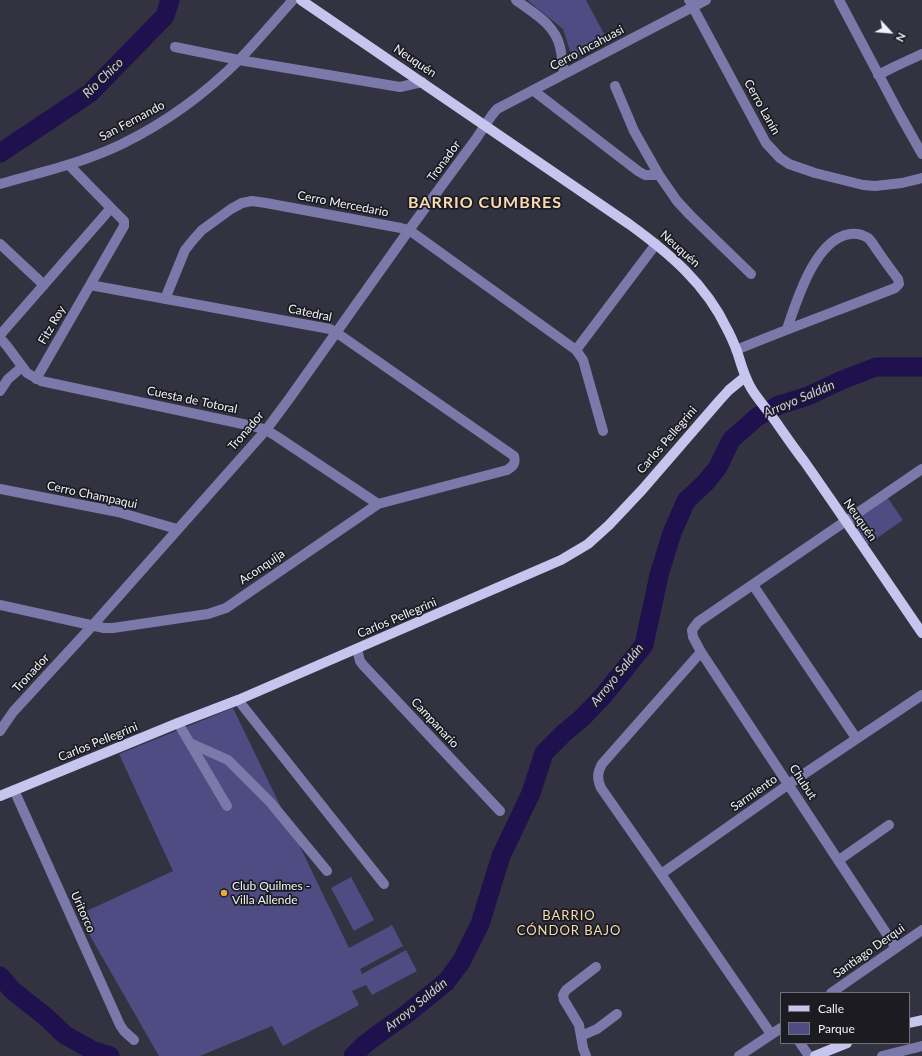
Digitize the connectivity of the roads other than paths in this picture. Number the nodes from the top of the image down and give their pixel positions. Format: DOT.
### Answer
graph roads {
  1 [pos="293,0"];
  2 [pos="301,0"];
  3 [pos="516,0"];
  4 [pos="706,0"];
  5 [pos="839,0"];
  6 [pos="691,3"];
  7 [pos="175,47"];
  8 [pos="922,54"];
  9 [pos="239,60"];
  10 [pos="564,74"];
  11 [pos="878,75"];
  12 [pos="422,82"];
  13 [pos="615,86"];
  14 [pos="534,91"];
  15 [pos="485,125"];
  16 [pos="922,154"];
  17 [pos="69,165"];
  18 [pos="659,175"];
  19 [pos="922,178"];
  20 [pos="0,184"];
  21 [pos="111,208"];
  22 [pos="409,230"];
  23 [pos="0,244"];
  24 [pos="656,244"];
  25 [pos="751,274"];
  26 [pos="44,285"];
  27 [pos="90,285"];
  28 [pos="166,299"];
  29 [pos="787,329"];
  30 [pos="337,333"];
  31 [pos="0,337"];
  32 [pos="576,350"];
  33 [pos="736,350"];
  34 [pos="22,367"];
  35 [pos="745,377"];
  36 [pos="36,378"];
  37 [pos="0,391"];
  38 [pos="266,430"];
  39 [pos="603,431"];
  40 [pos="514,456"];
  41 [pos="922,468"];
  42 [pos="0,489"];
  43 [pos="378,504"];
  44 [pos="846,522"];
  45 [pos="177,529"];
  46 [pos="753,585"];
  47 [pos="0,606"];
  48 [pos="93,625"];
  49 [pos="922,633"];
  50 [pos="357,649"];
  51 [pos="701,652"];
  52 [pos="922,694"];
  53 [pos="238,700"];
  54 [pos="3,722"];
  55 [pos="178,723"];
  56 [pos="0,732"];
  57 [pos="856,738"];
  58 [pos="190,743"];
  59 [pos="789,784"];
  60 [pos="14,790"];
  61 [pos="0,796"];
  62 [pos="227,806"];
  63 [pos="500,811"];
  64 [pos="889,825"];
  65 [pos="838,860"];
  66 [pos="327,871"];
  67 [pos="662,874"];
  68 [pos="384,884"];
  69 [pos="922,930"];
  70 [pos="896,948"];
  71 [pos="596,967"];
  72 [pos="833,992"];
  73 [pos="617,1014"];
  74 [pos="922,1020"];
  75 [pos="910,1023"];
  76 [pos="780,1029"];
  77 [pos="771,1034"];
  78 [pos="581,1036"];
  79 [pos="134,1040"];
  80 [pos="801,1044"];
  81 [pos="844,1044"];
  82 [pos="922,1046"];
  83 [pos="586,1056"];
  84 [pos="739,1056"];
  85 [pos="809,1056"];
  86 [pos="815,1056"];
  87 [pos="882,1056"];
  1 -- 9 [label="street, San Fernando"];
  2 -- 12 [label="main road, Neuquén"];
  3 -- 10 [label="street"];
  4 -- 6 [label="street, Cerro Incahuasi"];
  5 -- 11 [label="street"];
  6 -- 10 [label="street, Cerro Incahuasi"];
  6 -- 19 [label="street, Cerro Lanín"];
  7 -- 9 [label="street"];
  8 -- 11 [label="street"];
  9 -- 12 [label="street"];
  9 -- 17 [label="street, San Fernando"];
  10 -- 14 [label="street, Cerro Incahuasi"];
  11 -- 16 [label="street"];
  12 -- 15 [label="main road, Neuquén"];
  13 -- 18 [label="street"];
  14 -- 15 [label="street, Cerro Incahuasi"];
  14 -- 18 [label="street"];
  15 -- 22 [label="street, Tronador"];
  15 -- 24 [label="main road, Neuquén"];
  17 -- 20 [label="street, San Fernando"];
  17 -- 21 [label="street"];
  18 -- 25 [label="street"];
  21 -- 26 [label="street"];
  21 -- 27 [label="street, Fitz Roy"];
  22 -- 28 [label="street, Cerro Mercedario"];
  22 -- 30 [label="street, Tronador"];
  22 -- 32 [label="street, Cerro Mercedario"];
  23 -- 26 [label="street"];
  24 -- 32 [label="street"];
  24 -- 33 [label="main road, Neuquén"];
  26 -- 31 [label="street"];
  27 -- 28 [label="street, Catedral"];
  27 -- 36 [label="street, Fitz Roy"];
  28 -- 30 [label="street, Catedral"];
  29 -- 29 [label="street"];
  29 -- 33 [label="street"];
  30 -- 38 [label="street, Tronador"];
  30 -- 40 [label="street, Catedral"];
  31 -- 34 [label="street, Cuesta de Totoral"];
  32 -- 39 [label="street"];
  33 -- 35 [label="main road, Neuquén"];
  34 -- 36 [label="street, Cuesta de Totoral"];
  34 -- 37 [label="street"];
  35 -- 44 [label="main road, Neuquén"];
  35 -- 50 [label="main road, Carlos Pellegrini"];
  36 -- 38 [label="street, Cuesta de Totoral"];
  38 -- 43 [label="street, Cuesta de Totoral"];
  38 -- 45 [label="street, Tronador"];
  40 -- 43 [label="street, Aconquija"];
  41 -- 44 [label="street"];
  42 -- 45 [label="street, Cerro Champaqui"];
  43 -- 48 [label="street, Aconquija"];
  44 -- 46 [label="street"];
  44 -- 49 [label="main road, Neuquén"];
  45 -- 48 [label="street, Tronador"];
  46 -- 51 [label="street, Chubut"];
  46 -- 57 [label="street"];
  47 -- 48 [label="street, Aconquija"];
  48 -- 54 [label="street, Tronador"];
  50 -- 53 [label="main road, Carlos Pellegrini"];
  50 -- 63 [label="street, Campanario"];
  51 -- 59 [label="street, Chubut"];
  51 -- 67 [label="street"];
  52 -- 57 [label="street, Sarmiento"];
  53 -- 55 [label="main road, Carlos Pellegrini"];
  53 -- 68 [label="street"];
  54 -- 56 [label="street, Tronador"];
  55 -- 58 [label="street"];
  55 -- 60 [label="main road, Carlos Pellegrini"];
  57 -- 59 [label="street, Sarmiento"];
  58 -- 62 [label="street"];
  58 -- 66 [label="street"];
  59 -- 65 [label="street, Chubut"];
  59 -- 67 [label="street, Sarmiento"];
  60 -- 61 [label="main road, Carlos Pellegrini"];
  60 -- 79 [label="street, Uritorco"];
  64 -- 65 [label="street"];
  65 -- 70 [label="street, Chubut"];
  67 -- 77 [label="street"];
  69 -- 70 [label="street, Santiago Derqui"];
  70 -- 72 [label="street, Santiago Derqui"];
  71 -- 78 [label="street"];
  73 -- 78 [label="street"];
  74 -- 75 [label="main road"];
  76 -- 77 [label="street"];
  77 -- 84 [label="street"];
  78 -- 83 [label="street"];
  80 -- 85 [label="street"];
  81 -- 86 [label="main road"];
  82 -- 87 [label="street"];
}
